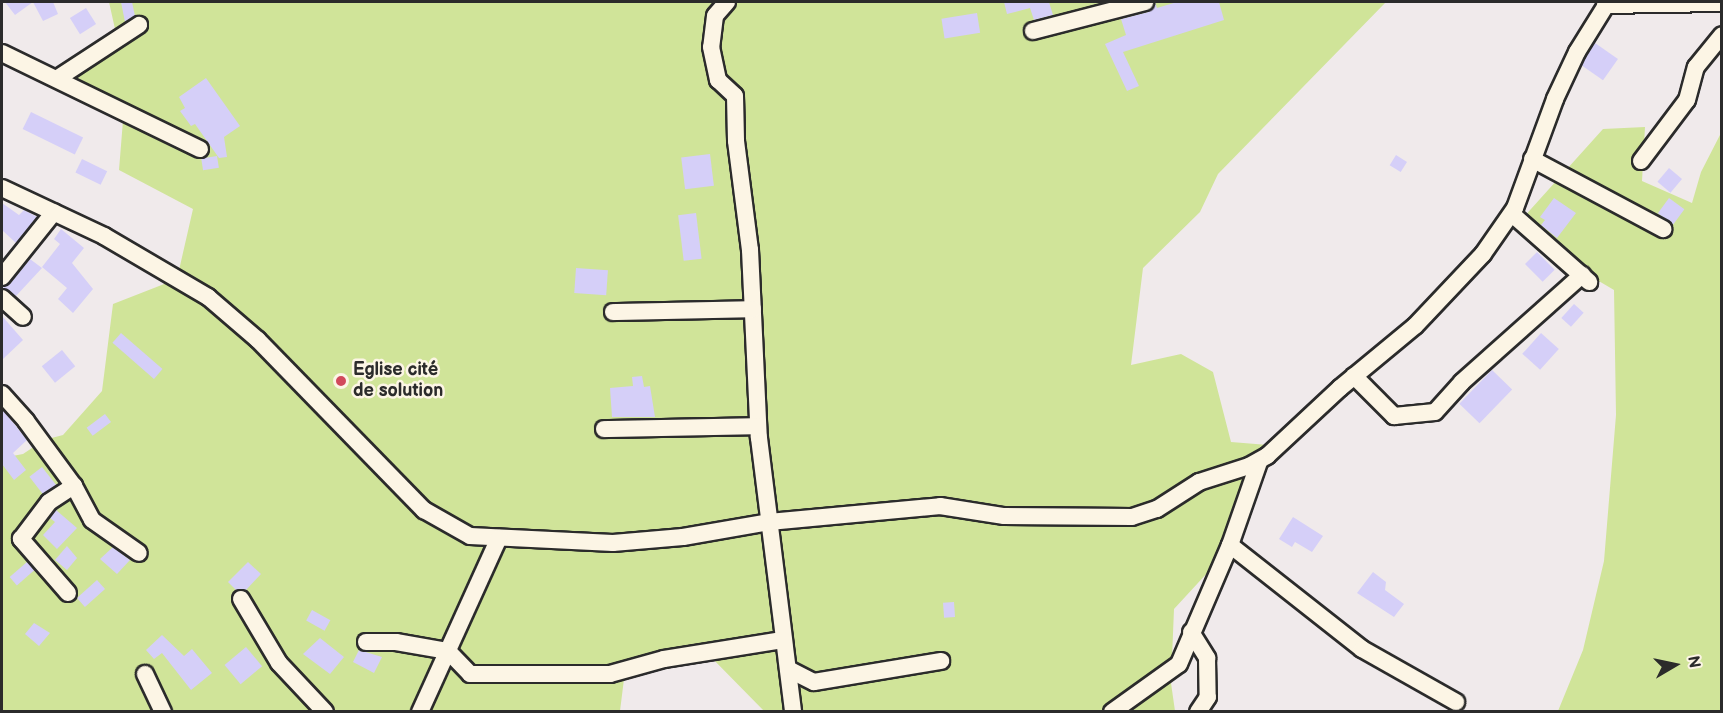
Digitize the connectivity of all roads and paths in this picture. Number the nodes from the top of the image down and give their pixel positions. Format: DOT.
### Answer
graph roads {
  1 [pos="728,2"];
  2 [pos="1145,2"];
  3 [pos="1606,3"];
  4 [pos="1722,3"];
  5 [pos="139,25"];
  6 [pos="1033,32"];
  7 [pos="1722,35"];
  8 [pos="2,53"];
  9 [pos="58,78"];
  10 [pos="200,149"];
  11 [pos="1532,159"];
  12 [pos="1641,161"];
  13 [pos="2,188"];
  14 [pos="54,212"];
  15 [pos="1512,214"];
  16 [pos="1663,229"];
  17 [pos="2,277"];
  18 [pos="2,298"];
  19 [pos="753,309"];
  20 [pos="613,312"];
  21 [pos="23,317"];
  22 [pos="1354,376"];
  23 [pos="2,394"];
  24 [pos="758,426"];
  25 [pos="604,429"];
  26 [pos="1259,462"];
  27 [pos="74,486"];
  28 [pos="768,522"];
  29 [pos="499,538"];
  30 [pos="1230,545"];
  31 [pos="139,553"];
  32 [pos="68,593"];
  33 [pos="241,599"];
  34 [pos="1191,632"];
  35 [pos="782,639"];
  36 [pos="366,642"];
  37 [pos="448,651"];
  38 [pos="942,661"];
  39 [pos="788,669"];
  40 [pos="145,674"];
  41 [pos="1456,702"];
  42 [pos="163,711"];
  43 [pos="325,711"];
  44 [pos="420,711"];
  45 [pos="793,711"];
  46 [pos="1112,711"];
  47 [pos="1198,711"];
  1 -- 19 [label="street"];
  2 -- 6 [label="street"];
  3 -- 4 [label="street"];
  3 -- 11 [label="street"];
  5 -- 9 [label="street"];
  7 -- 12 [label="street"];
  8 -- 9 [label="street"];
  9 -- 10 [label="street"];
  11 -- 15 [label="street"];
  11 -- 16 [label="street"];
  13 -- 14 [label="street"];
  14 -- 17 [label="street"];
  14 -- 29 [label="street"];
  15 -- 22 [label="street"];
  15 -- 22 [label="street"];
  18 -- 21 [label="street"];
  19 -- 20 [label="street"];
  19 -- 24 [label="street"];
  22 -- 26 [label="street"];
  23 -- 27 [label="street"];
  24 -- 25 [label="street"];
  24 -- 28 [label="street"];
  26 -- 28 [label="street"];
  26 -- 30 [label="street"];
  27 -- 31 [label="street"];
  27 -- 32 [label="street"];
  28 -- 29 [label="street"];
  28 -- 35 [label="street"];
  29 -- 37 [label="street"];
  30 -- 34 [label="street"];
  30 -- 41 [label="street"];
  33 -- 43 [label="street"];
  34 -- 46 [label="street"];
  34 -- 47 [label="street"];
  35 -- 37 [label="street"];
  35 -- 39 [label="street"];
  36 -- 37 [label="street"];
  37 -- 44 [label="street"];
  38 -- 39 [label="street"];
  39 -- 45 [label="street"];
  40 -- 42 [label="street"];
}
